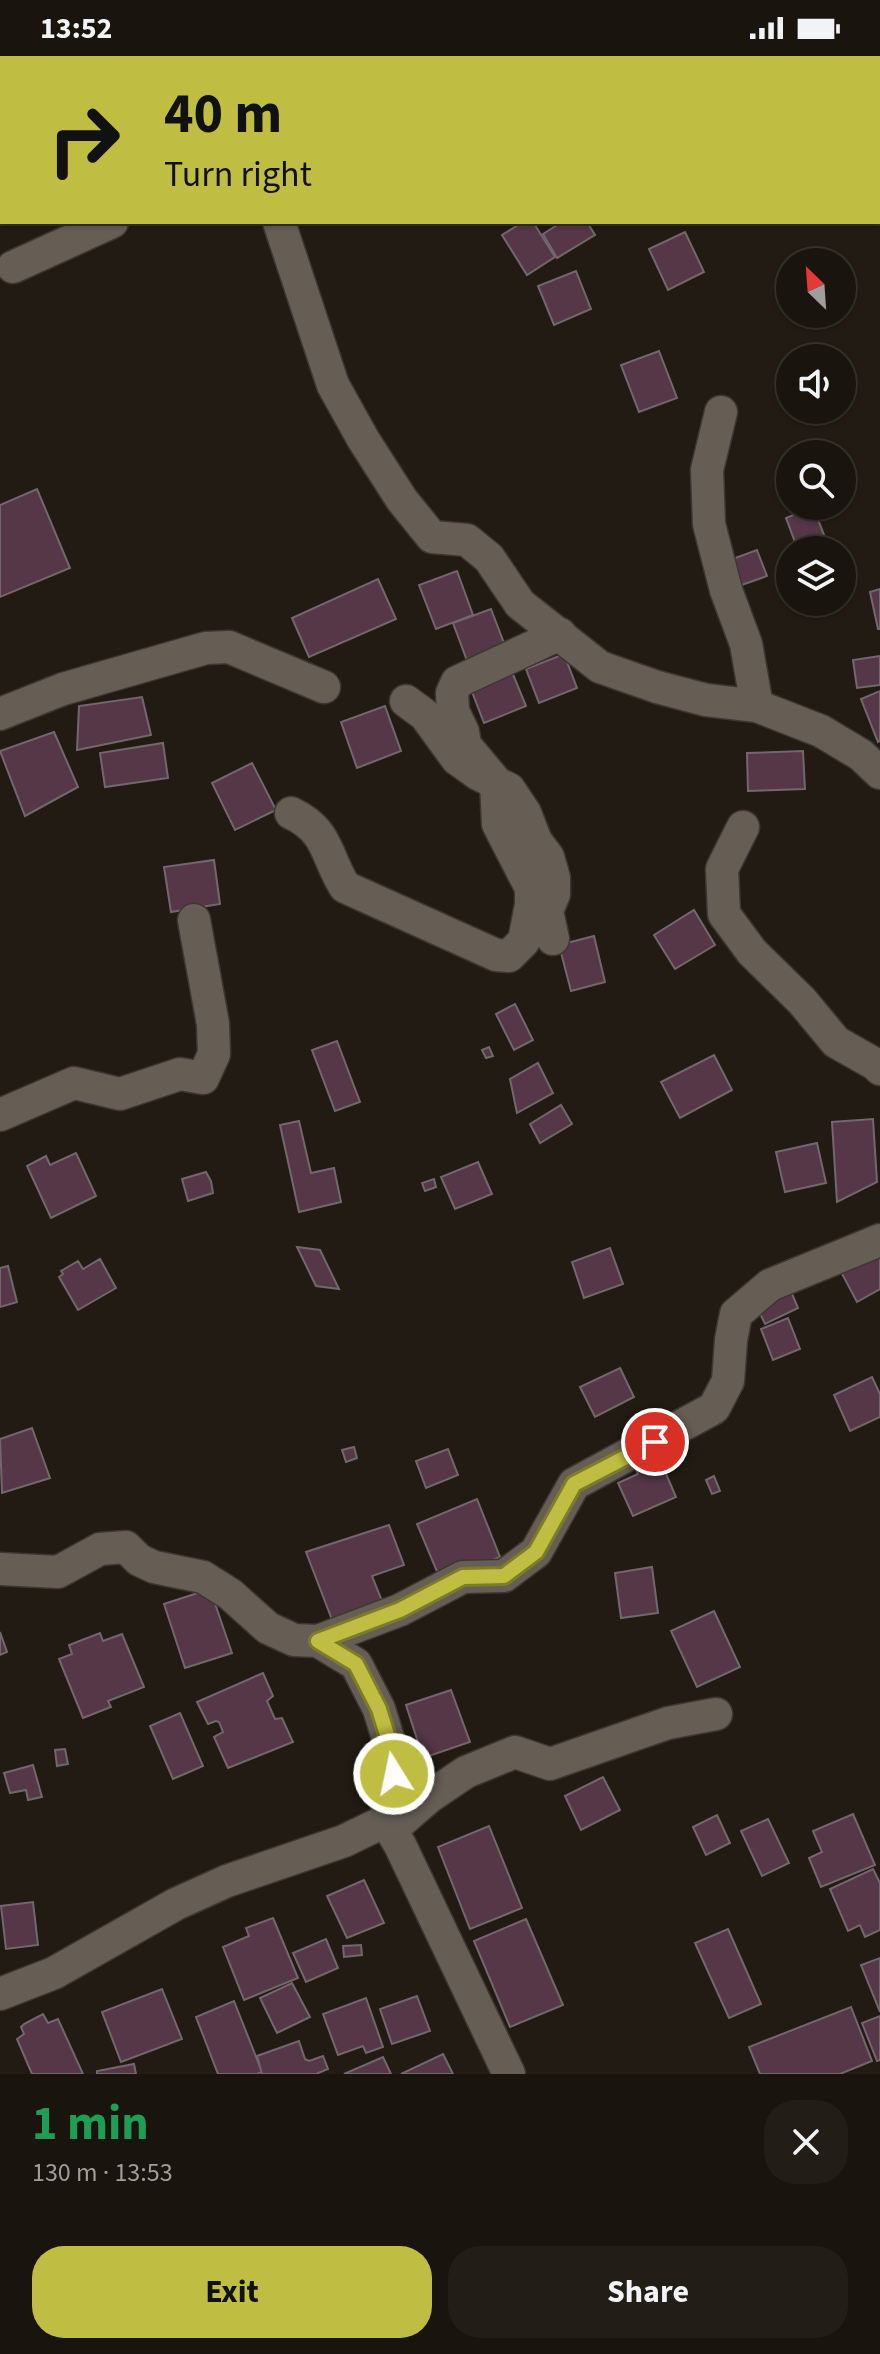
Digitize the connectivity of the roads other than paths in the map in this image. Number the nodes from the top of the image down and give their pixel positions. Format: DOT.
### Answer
graph roads {
  1 [pos="108,224"];
  2 [pos="280,224"];
  3 [pos="13,267"];
  4 [pos="721,412"];
  5 [pos="560,634"];
  6 [pos="324,687"];
  7 [pos="406,701"];
  8 [pos="757,706"];
  9 [pos="0,714"];
  10 [pos="878,769"];
  11 [pos="496,782"];
  12 [pos="291,813"];
  13 [pos="743,827"];
  14 [pos="194,920"];
  15 [pos="553,939"];
  16 [pos="880,1069"];
  17 [pos="0,1115"];
  18 [pos="880,1240"];
  19 [pos="0,1569"];
  20 [pos="318,1641"];
  21 [pos="716,1714"];
  22 [pos="391,1830"];
  23 [pos="0,1994"];
  24 [pos="509,2074"];
  1 -- 3 [label="street"];
  2 -- 5 [label="street"];
  4 -- 8 [label="street"];
  5 -- 8 [label="street"];
  5 -- 11 [label="street"];
  6 -- 9 [label="street"];
  7 -- 11 [label="street"];
  8 -- 10 [label="street"];
  11 -- 12 [label="street"];
  11 -- 15 [label="street"];
  13 -- 16 [label="street"];
  14 -- 17 [label="street"];
  18 -- 20 [label="street"];
  19 -- 20 [label="street"];
  20 -- 22 [label="street"];
  21 -- 22 [label="street"];
  22 -- 23 [label="street"];
  22 -- 24 [label="street"];
}
